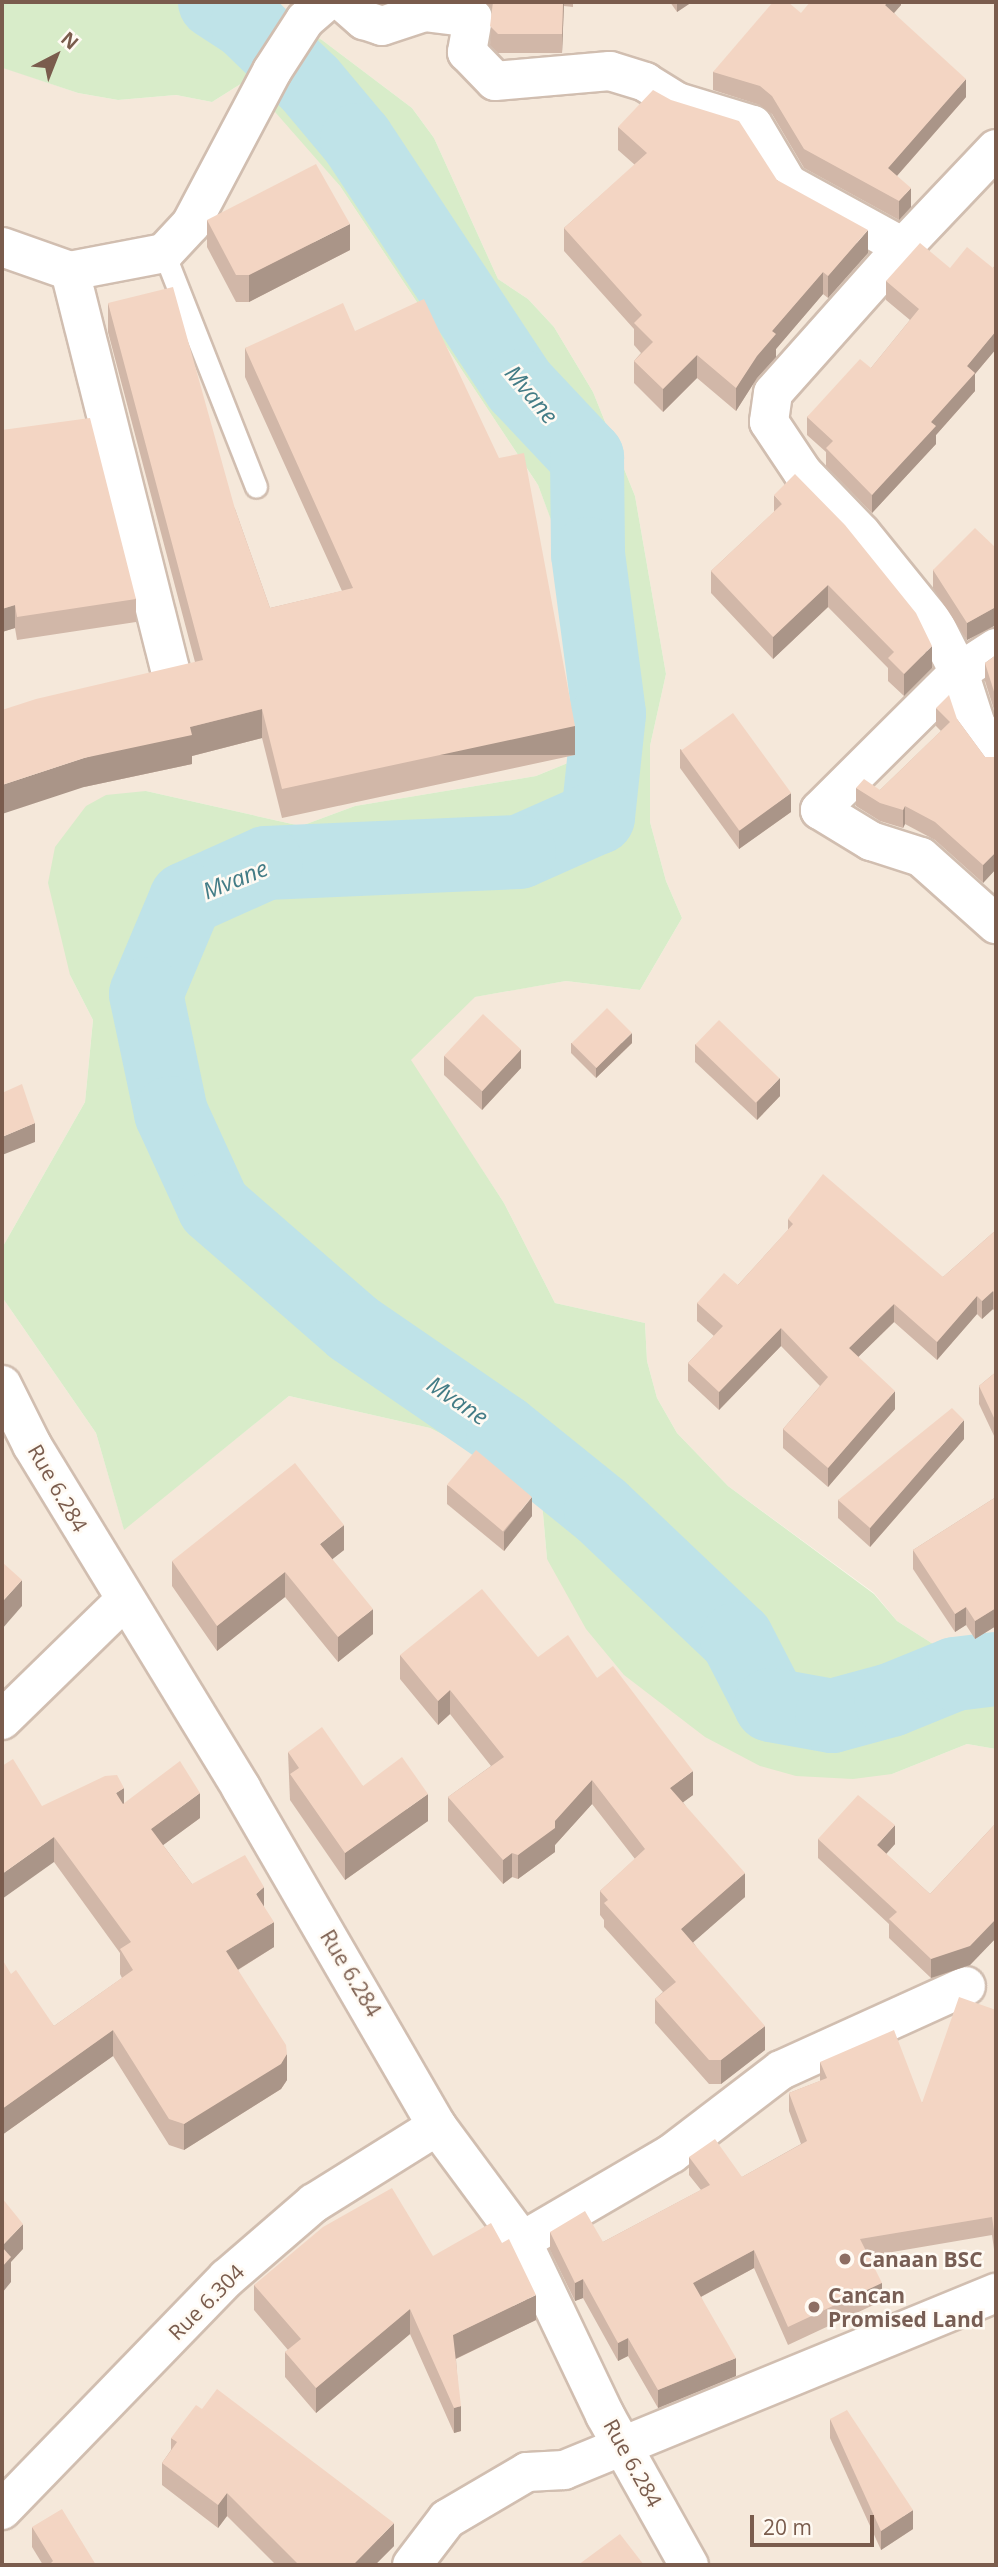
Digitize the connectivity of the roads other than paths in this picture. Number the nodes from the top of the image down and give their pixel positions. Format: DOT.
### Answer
graph roads {
  1 [pos="343,2"];
  2 [pos="315,11"];
  3 [pos="996,149"];
  4 [pos="2,247"];
  5 [pos="903,247"];
  6 [pos="164,253"];
  7 [pos="70,271"];
  8 [pos="256,487"];
  9 [pos="996,648"];
  10 [pos="170,669"];
  11 [pos="959,672"];
  12 [pos="996,756"];
  13 [pos="996,924"];
  14 [pos="2,1385"];
  15 [pos="124,1601"];
  16 [pos="2,1720"];
  17 [pos="966,1986"];
  18 [pos="437,2126"];
  19 [pos="523,2241"];
  20 [pos="996,2293"];
  21 [pos="624,2446"];
  22 [pos="2,2510"];
  23 [pos="412,2565"];
  24 [pos="689,2565"];
  1 -- 5 [label="street"];
  2 -- 6 [label="street"];
  3 -- 5 [label="street"];
  4 -- 7 [label="street"];
  5 -- 11 [label="street"];
  6 -- 7 [label="street"];
  6 -- 8 [label="lane"];
  7 -- 10 [label="street"];
  9 -- 11 [label="street"];
  11 -- 12 [label="street"];
  11 -- 13 [label="street"];
  14 -- 15 [label="street, Rue 6.284"];
  15 -- 16 [label="street"];
  15 -- 18 [label="street, Rue 6.284"];
  17 -- 19 [label="street"];
  18 -- 19 [label="street, Rue 6.284"];
  18 -- 22 [label="street, Rue 6.304"];
  19 -- 21 [label="street, Rue 6.284"];
  20 -- 21 [label="street"];
  21 -- 23 [label="street"];
  21 -- 24 [label="street, Rue 6.284"];
}
